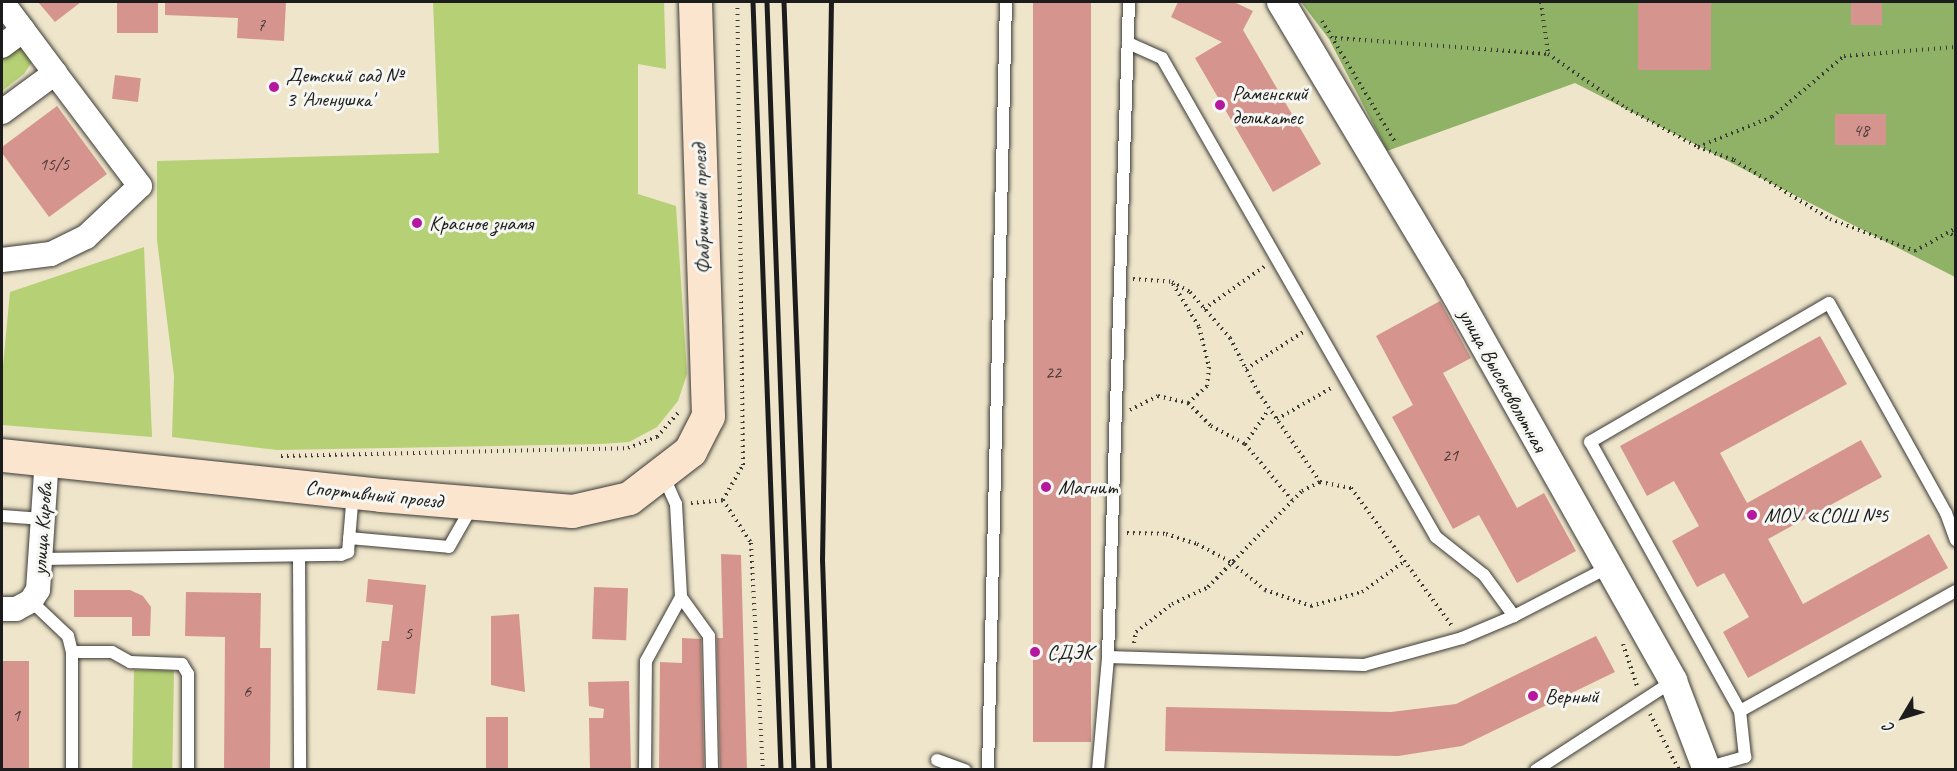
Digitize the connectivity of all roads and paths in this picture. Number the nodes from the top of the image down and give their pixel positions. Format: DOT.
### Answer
graph roads {
  1 [pos="2,2"];
  2 [pos="694,2"];
  3 [pos="738,2"];
  4 [pos="1006,2"];
  5 [pos="1129,2"];
  6 [pos="1281,2"];
  7 [pos="1541,2"];
  8 [pos="23,30"];
  9 [pos="1128,44"];
  10 [pos="2,46"];
  11 [pos="1956,47"];
  12 [pos="1548,54"];
  13 [pos="55,72"];
  14 [pos="1335,89"];
  15 [pos="2,112"];
  16 [pos="1698,147"];
  17 [pos="1956,228"];
  18 [pos="1951,234"];
  19 [pos="1956,238"];
  20 [pos="1278,258"];
  21 [pos="2,260"];
  22 [pos="1119,278"];
  23 [pos="1172,282"];
  24 [pos="1204,309"];
  25 [pos="1315,326"];
  26 [pos="1246,369"];
  27 [pos="1344,380"];
  28 [pos="1188,403"];
  29 [pos="1269,409"];
  30 [pos="697,411"];
  31 [pos="1115,413"];
  32 [pos="1277,419"];
  33 [pos="1245,444"];
  34 [pos="2,455"];
  35 [pos="275,456"];
  36 [pos="47,459"];
  37 [pos="663,473"];
  38 [pos="1320,482"];
  39 [pos="353,492"];
  40 [pos="723,500"];
  41 [pos="1292,500"];
  42 [pos="475,503"];
  43 [pos="676,504"];
  44 [pos="1951,513"];
  45 [pos="2,516"];
  46 [pos="43,519"];
  47 [pos="1111,533"];
  48 [pos="349,538"];
  49 [pos="1956,540"];
  50 [pos="299,556"];
  51 [pos="40,559"];
  52 [pos="1405,561"];
  53 [pos="1232,563"];
  54 [pos="1609,567"];
  55 [pos="1956,591"];
  56 [pos="681,597"];
  57 [pos="31,601"];
  58 [pos="2,609"];
  59 [pos="1514,616"];
  60 [pos="1462,638"];
  61 [pos="72,652"];
  62 [pos="1108,657"];
  63 [pos="1132,658"];
  64 [pos="1673,681"];
  65 [pos="1740,711"];
  66 [pos="937,760"];
  67 [pos="1707,769"];
  68 [pos="72,770"];
  69 [pos="188,770"];
  70 [pos="300,770"];
  71 [pos="645,770"];
  72 [pos="712,770"];
  73 [pos="763,770"];
  74 [pos="965,770"];
  75 [pos="988,770"];
  76 [pos="1098,770"];
  77 [pos="1536,770"];
  1 -- 8 [label="street"];
  2 -- 30 [label="main road, Фабричный проезд"];
  3 -- 40 [label="path"];
  4 -- 75 [label="lane"];
  5 -- 9 [label="lane"];
  6 -- 14 [label="street, улица Высоковольтная"];
  7 -- 12 [label="path"];
  8 -- 10 [label="street"];
  8 -- 13 [label="street"];
  9 -- 20 [label="lane"];
  9 -- 22 [label="lane"];
  11 -- 16 [label="path"];
  12 -- 14 [label="path"];
  12 -- 16 [label="path"];
  13 -- 15 [label="street"];
  13 -- 21 [label="street"];
  14 -- 54 [label="street, улица Высоковольтная"];
  16 -- 18 [label="path"];
  17 -- 18 [label="path"];
  18 -- 19 [label="path"];
  20 -- 24 [label="path"];
  20 -- 25 [label="lane"];
  22 -- 23 [label="path"];
  22 -- 31 [label="lane"];
  23 -- 24 [label="path"];
  23 -- 28 [label="path"];
  24 -- 26 [label="path"];
  25 -- 26 [label="path"];
  25 -- 27 [label="lane"];
  26 -- 29 [label="path"];
  27 -- 32 [label="path"];
  27 -- 59 [label="lane"];
  28 -- 31 [label="path"];
  28 -- 33 [label="path"];
  29 -- 32 [label="path"];
  29 -- 33 [label="path"];
  30 -- 35 [label="path"];
  30 -- 37 [label="main road, Спортивный проезд"];
  31 -- 47 [label="lane"];
  32 -- 38 [label="path"];
  33 -- 41 [label="path"];
  34 -- 36 [label="main road, Спортивный проезд"];
  36 -- 39 [label="main road, Спортивный проезд"];
  36 -- 46 [label="street, улица Кирова"];
  37 -- 42 [label="main road, Спортивный проезд"];
  37 -- 43 [label="lane"];
  38 -- 41 [label="path"];
  38 -- 52 [label="path"];
  39 -- 42 [label="main road, Спортивный проезд"];
  39 -- 48 [label="lane"];
  40 -- 43 [label="path"];
  40 -- 73 [label="path"];
  41 -- 53 [label="path"];
  42 -- 48 [label="lane"];
  43 -- 56 [label="lane"];
  44 -- 49 [label="lane"];
  44 -- 65 [label="lane"];
  45 -- 46 [label="lane"];
  46 -- 51 [label="street, улица Кирова"];
  47 -- 53 [label="path"];
  47 -- 62 [label="lane"];
  48 -- 50 [label="lane"];
  50 -- 51 [label="lane"];
  50 -- 70 [label="lane"];
  51 -- 57 [label="street, улица Кирова"];
  52 -- 53 [label="path"];
  52 -- 60 [label="path"];
  53 -- 63 [label="path"];
  54 -- 59 [label="lane"];
  54 -- 64 [label="street, улица Высоковольтная"];
  55 -- 65 [label="lane"];
  56 -- 71 [label="lane"];
  56 -- 72 [label="lane"];
  57 -- 58 [label="street, улица Кирова"];
  57 -- 61 [label="lane"];
  59 -- 60 [label="lane"];
  60 -- 63 [label="lane"];
  61 -- 68 [label="lane"];
  61 -- 69 [label="lane"];
  62 -- 63 [label="lane"];
  62 -- 76 [label="lane"];
  64 -- 67 [label="street, улица Высоковольтная"];
  64 -- 77 [label="lane"];
  65 -- 67 [label="lane"];
  66 -- 74 [label="lane"];
}
